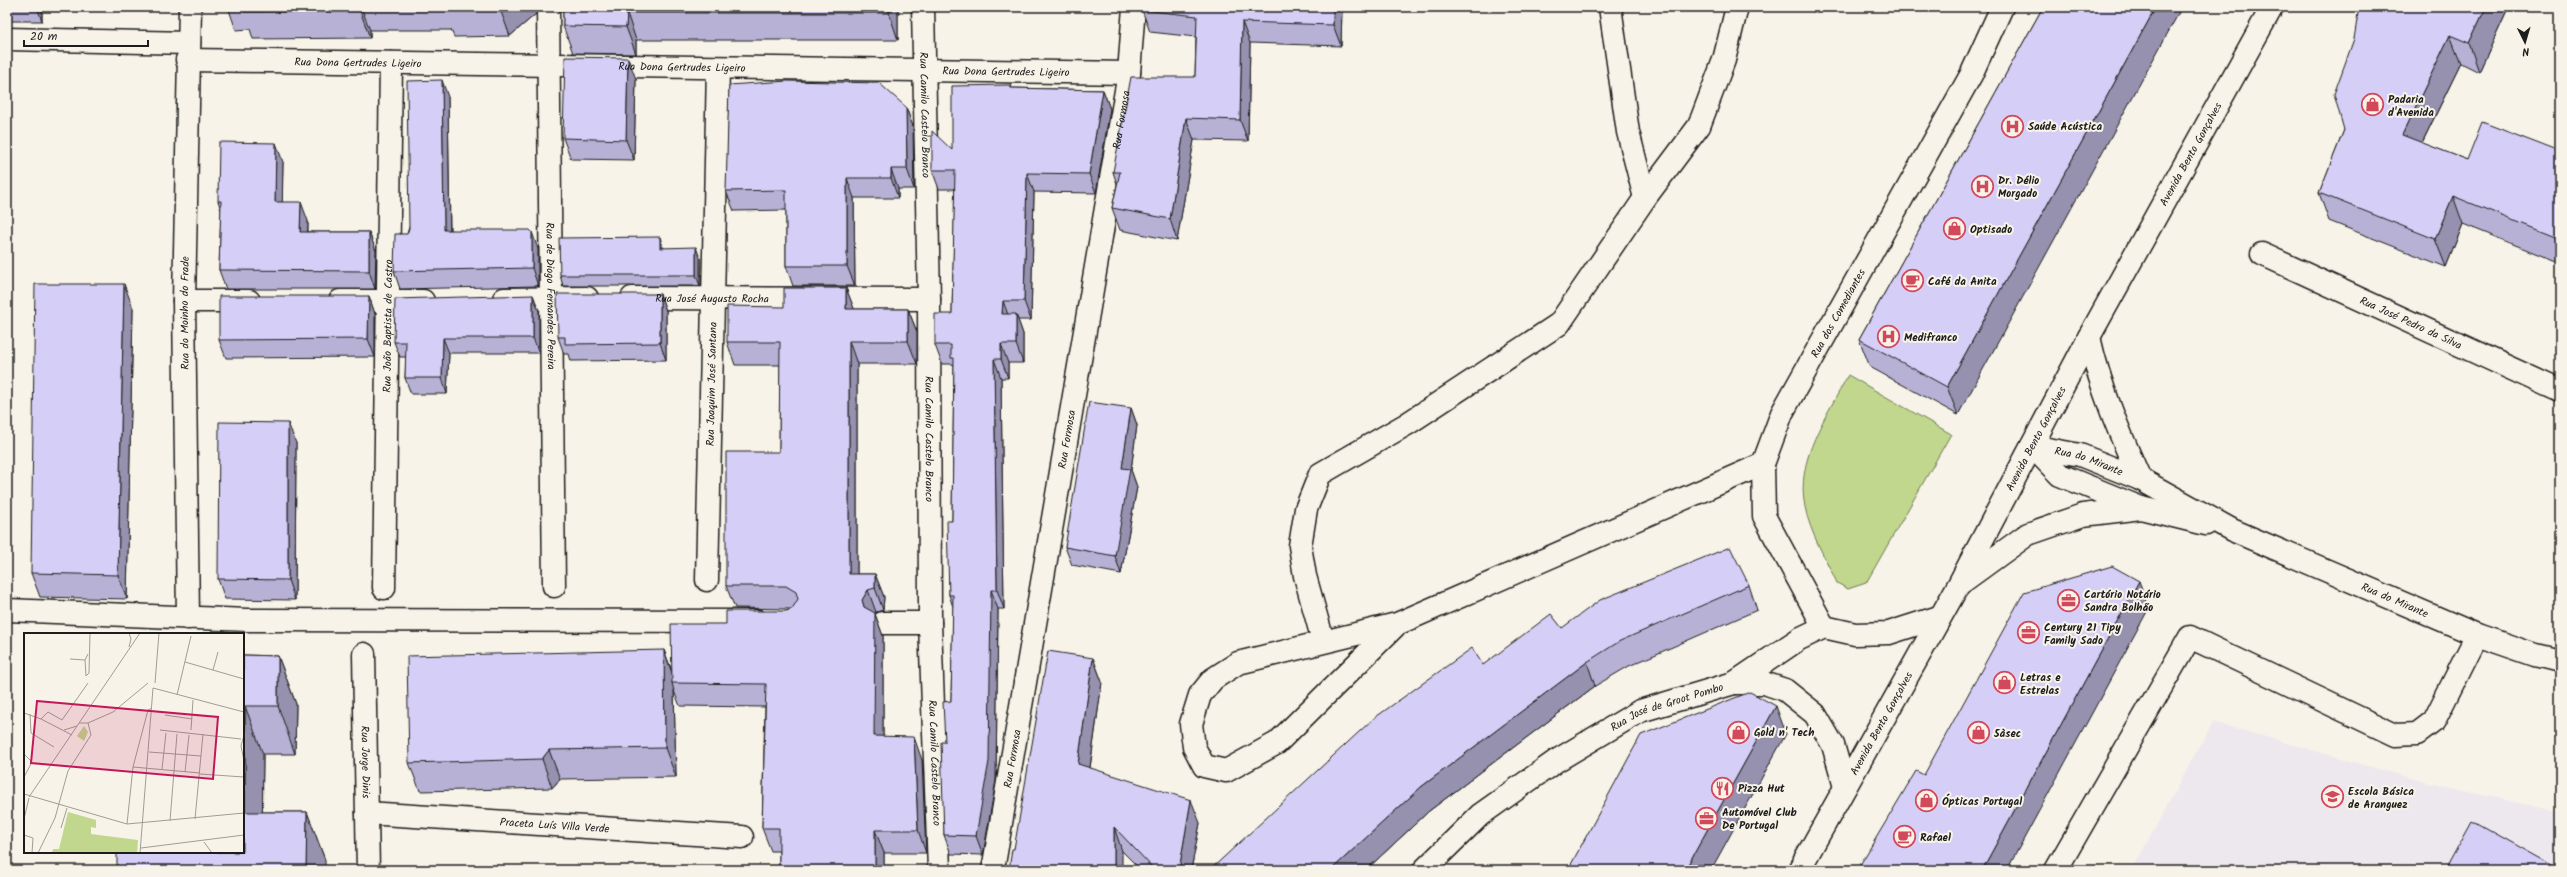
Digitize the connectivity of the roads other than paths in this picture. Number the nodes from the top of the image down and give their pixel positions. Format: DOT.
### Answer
graph roads {
  1 [pos="190,7"];
  2 [pos="548,7"];
  3 [pos="924,7"];
  4 [pos="1134,7"];
  5 [pos="1610,7"];
  6 [pos="1737,7"];
  7 [pos="2002,7"];
  8 [pos="2272,7"];
  9 [pos="7,39"];
  10 [pos="188,52"];
  11 [pos="391,63"];
  12 [pos="548,65"];
  13 [pos="718,68"];
  14 [pos="923,70"];
  15 [pos="1129,73"];
  16 [pos="1646,198"];
  17 [pos="2262,254"];
  18 [pos="551,298"];
  19 [pos="714,298"];
  20 [pos="481,299"];
  21 [pos="929,299"];
  22 [pos="443,300"];
  23 [pos="184,301"];
  24 [pos="270,301"];
  25 [pos="317,301"];
  26 [pos="388,302"];
  27 [pos="2089,337"];
  28 [pos="2560,391"];
  29 [pos="2032,446"];
  30 [pos="1763,464"];
  31 [pos="2140,479"];
  32 [pos="2141,508"];
  33 [pos="2232,530"];
  34 [pos="707,580"];
  35 [pos="1959,584"];
  36 [pos="554,586"];
  37 [pos="384,588"];
  38 [pos="7,610"];
  39 [pos="1939,617"];
  40 [pos="188,618"];
  41 [pos="778,621"];
  42 [pos="883,623"];
  43 [pos="930,623"];
  44 [pos="1397,624"];
  45 [pos="1824,627"];
  46 [pos="2477,635"];
  47 [pos="1323,641"];
  48 [pos="364,654"];
  49 [pos="2560,661"];
  50 [pos="1734,683"];
  51 [pos="1845,787"];
  52 [pos="367,813"];
  53 [pos="742,837"];
  54 [pos="368,870"];
  55 [pos="939,870"];
  56 [pos="993,870"];
  57 [pos="1424,870"];
  58 [pos="1799,870"];
  59 [pos="2056,870"];
  1 -- 10 [label="street, Rua do Moinho do Frade"];
  2 -- 12 [label="street, Rua de Diogo Fernandes Pereira"];
  3 -- 14 [label="street, Rua Camilo Castelo Branco"];
  4 -- 15 [label="street, Rua Formosa"];
  5 -- 16 [label="street"];
  6 -- 16 [label="street"];
  7 -- 30 [label="street, Rua dos Comediantes"];
  8 -- 27 [label="street, Avenida Bento Gonçalves"];
  9 -- 10 [label="street, Rua Dona Gertrudes Ligeiro"];
  10 -- 11 [label="street, Rua Dona Gertrudes Ligeiro"];
  10 -- 23 [label="street, Rua do Moinho do Frade"];
  11 -- 12 [label="street, Rua Dona Gertrudes Ligeiro"];
  11 -- 26 [label="street, Rua João Baptista de Castro"];
  12 -- 13 [label="street, Rua Dona Gertrudes Ligeiro"];
  12 -- 18 [label="street, Rua de Diogo Fernandes Pereira"];
  13 -- 14 [label="street, Rua Dona Gertrudes Ligeiro"];
  13 -- 19 [label="street, Rua Joaquim José Santana"];
  14 -- 15 [label="street, Rua Dona Gertrudes Ligeiro"];
  14 -- 21 [label="street, Rua Camilo Castelo Branco"];
  15 -- 56 [label="street, Rua Formosa"];
  16 -- 47 [label="street"];
  17 -- 28 [label="street, Rua José Pedro da Silva"];
  18 -- 19 [label="street, Rua José Augusto Rocha"];
  18 -- 20 [label="street, Rua José Augusto Rocha"];
  18 -- 36 [label="street, Rua de Diogo Fernandes Pereira"];
  19 -- 21 [label="street, Rua José Augusto Rocha"];
  19 -- 34 [label="street, Rua Joaquim José Santana"];
  21 -- 43 [label="street, Rua Camilo Castelo Branco"];
  22 -- 26 [label="street"];
  23 -- 24 [label="street"];
  23 -- 40 [label="street, Rua do Moinho do Frade"];
  25 -- 26 [label="street"];
  26 -- 37 [label="street, Rua João Baptista de Castro"];
  27 -- 29 [label="street, Avenida Bento Gonçalves"];
  27 -- 31 [label="street"];
  29 -- 31 [label="street, Rua do Mirante"];
  29 -- 32 [label="street, Rua do Mirante"];
  29 -- 35 [label="street, Avenida Bento Gonçalves"];
  30 -- 44 [label="street"];
  30 -- 45 [label="street, Rua dos Comediantes"];
  31 -- 33 [label="street, Rua do Mirante"];
  32 -- 33 [label="street, Rua do Mirante"];
  32 -- 35 [label="street"];
  33 -- 46 [label="street, Rua do Mirante"];
  35 -- 39 [label="street, Avenida Bento Gonçalves"];
  38 -- 40 [label="street"];
  39 -- 45 [label="street"];
  39 -- 51 [label="street, Avenida Bento Gonçalves"];
  40 -- 41 [label="street"];
  42 -- 43 [label="street"];
  43 -- 55 [label="street, Rua Camilo Castelo Branco"];
  44 -- 47 [label="street"];
  44 -- 47 [label="street"];
  45 -- 50 [label="street, Rua José de Groot Pombo"];
  46 -- 49 [label="street, Rua do Mirante"];
  46 -- 59 [label="street"];
  48 -- 52 [label="street, Rua Jorge Dinis"];
  50 -- 51 [label="street"];
  50 -- 57 [label="street, Rua José de Groot Pombo"];
  51 -- 58 [label="street, Avenida Bento Gonçalves"];
  52 -- 53 [label="street, Praceta Luís Villa Verde"];
  52 -- 54 [label="street, Rua Jorge Dinis"];
}
